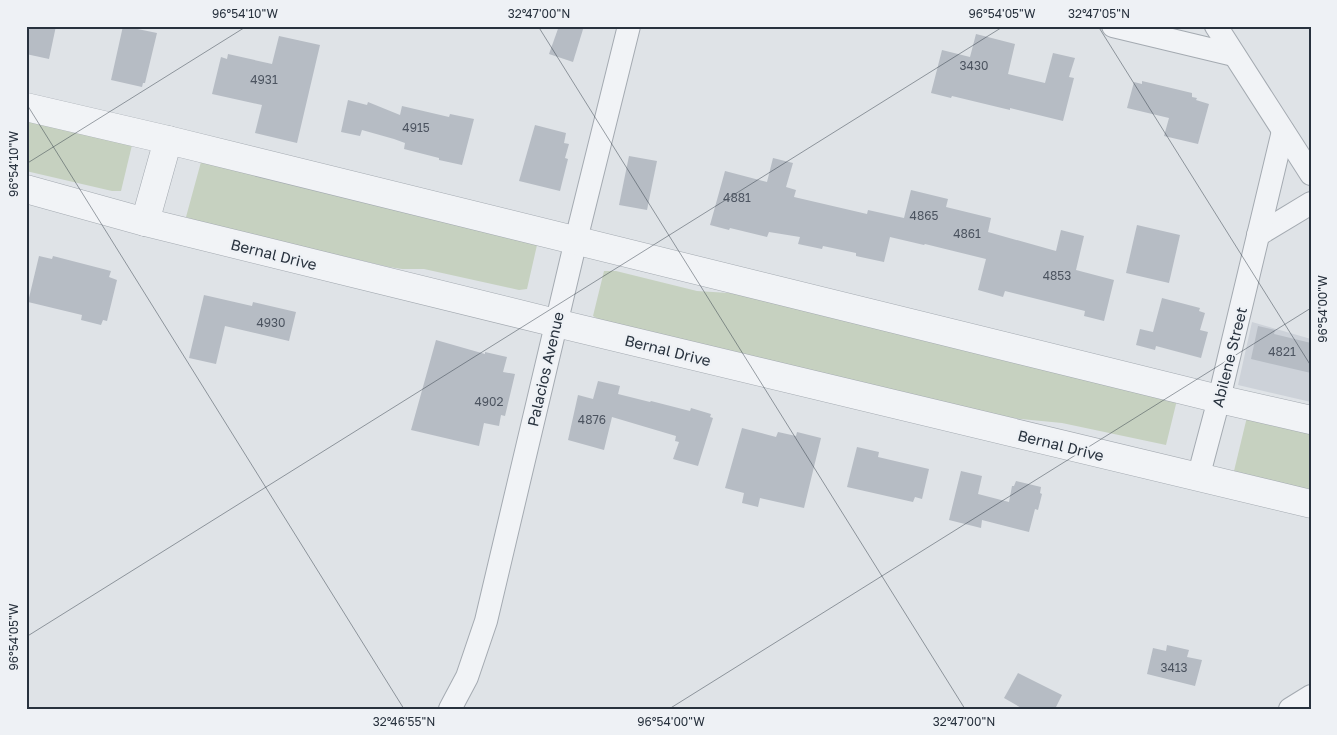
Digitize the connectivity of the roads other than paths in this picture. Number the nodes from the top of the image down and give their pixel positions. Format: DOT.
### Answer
graph roads {
  1 [pos="630,26"];
  2 [pos="1113,26"];
  3 [pos="1216,26"];
  4 [pos="1234,55"];
  5 [pos="26,107"];
  6 [pos="1283,131"];
  7 [pos="168,140"];
  8 [pos="1311,174"];
  9 [pos="26,189"];
  10 [pos="1311,203"];
  11 [pos="145,222"];
  12 [pos="1258,235"];
  13 [pos="576,240"];
  14 [pos="556,323"];
  15 [pos="1219,399"];
  16 [pos="1311,420"];
  17 [pos="1198,478"];
  18 [pos="1311,504"];
  19 [pos="1311,696"];
  20 [pos="450,709"];
  21 [pos="1290,709"];
  1 -- 13 [label="street, Palacios Avenue"];
  2 -- 4 [label="street"];
  3 -- 4 [label="street"];
  4 -- 6 [label="street"];
  5 -- 7 [label="street"];
  6 -- 8 [label="street"];
  6 -- 12 [label="street, Abilene Street"];
  7 -- 11 [label="street"];
  7 -- 13 [label="street"];
  9 -- 11 [label="street, Bernal Drive"];
  10 -- 12 [label="street"];
  11 -- 14 [label="street, Bernal Drive"];
  12 -- 15 [label="street, Abilene Street"];
  13 -- 14 [label="street, Palacios Avenue"];
  13 -- 15 [label="street"];
  14 -- 17 [label="street, Bernal Drive"];
  14 -- 20 [label="street, Palacios Avenue"];
  15 -- 16 [label="street"];
  15 -- 17 [label="street, Abilene Street"];
  17 -- 18 [label="street, Bernal Drive"];
  19 -- 21 [label="street"];
}
